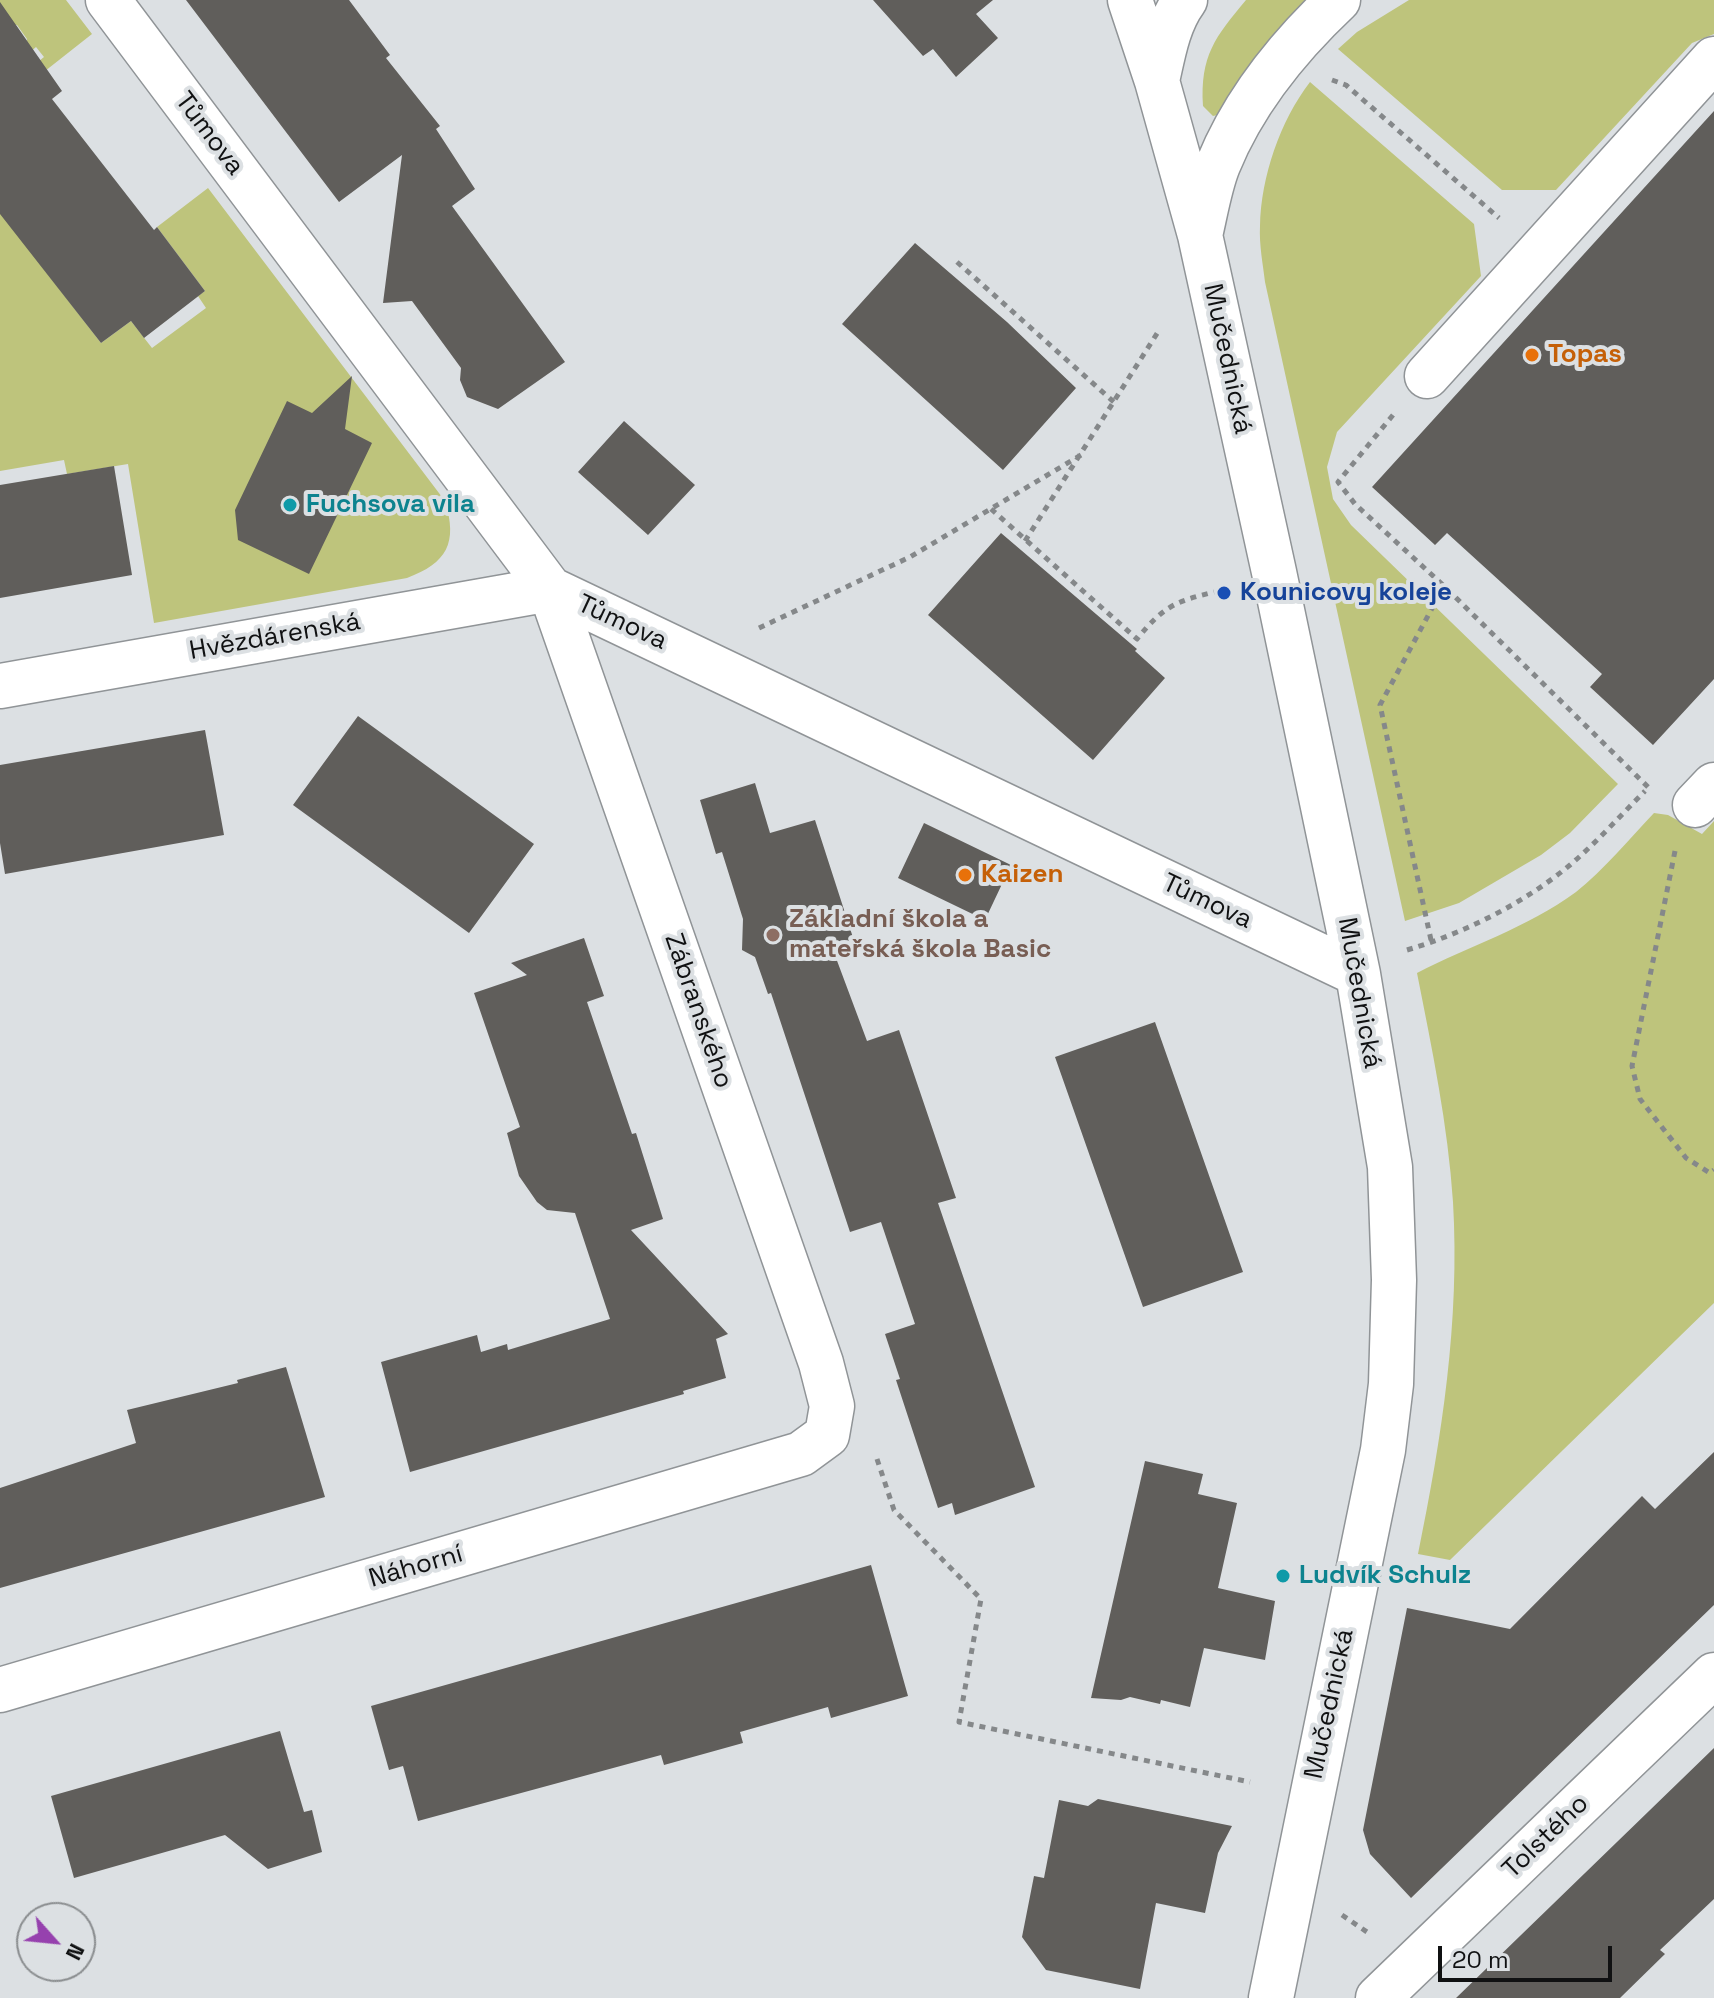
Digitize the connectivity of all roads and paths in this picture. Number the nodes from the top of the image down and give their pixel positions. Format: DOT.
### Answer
graph roads {
  1 [pos="108,0"];
  2 [pos="1130,0"];
  3 [pos="1185,0"];
  4 [pos="1338,0"];
  5 [pos="1288,54"];
  6 [pos="1714,59"];
  7 [pos="1157,81"];
  8 [pos="1200,235"];
  9 [pos="1539,253"];
  10 [pos="957,262"];
  11 [pos="1158,332"];
  12 [pos="1427,376"];
  13 [pos="1115,403"];
  14 [pos="1393,414"];
  15 [pos="1081,455"];
  16 [pos="991,509"];
  17 [pos="1025,541"];
  18 [pos="1444,586"];
  19 [pos="550,589"];
  20 [pos="1214,592"];
  21 [pos="751,632"];
  22 [pos="0,686"];
  23 [pos="1649,787"];
  24 [pos="1704,795"];
  25 [pos="1431,940"];
  26 [pos="1357,971"];
  27 [pos="1714,1170"];
  28 [pos="827,1435"];
  29 [pos="877,1459"];
  30 [pos="1714,1675"];
  31 [pos="0,1690"];
  32 [pos="1250,1782"];
  33 [pos="1340,1913"];
  34 [pos="1373,1936"];
  35 [pos="1271,1998"];
  36 [pos="1378,1998"];
  1 -- 19 [label="street, Tůmova"];
  2 -- 7 [label="street, Mučednická"];
  3 -- 7 [label="street"];
  4 -- 5 [label="street"];
  5 -- 8 [label="street"];
  5 -- 9 [label="path"];
  6 -- 9 [label="street"];
  7 -- 8 [label="street, Mučednická"];
  8 -- 26 [label="street, Mučednická"];
  9 -- 12 [label="street"];
  10 -- 13 [label="path"];
  11 -- 13 [label="path"];
  13 -- 15 [label="path"];
  14 -- 18 [label="path"];
  15 -- 16 [label="path"];
  15 -- 17 [label="path"];
  16 -- 17 [label="path"];
  16 -- 21 [label="path"];
  17 -- 20 [label="path"];
  18 -- 23 [label="path"];
  18 -- 25 [label="path"];
  19 -- 22 [label="street, Hvězdárenská"];
  19 -- 26 [label="street, Tůmova"];
  19 -- 28 [label="street, Zábranského"];
  23 -- 24 [label="path"];
  23 -- 25 [label="path"];
  24 -- 27 [label="path"];
  25 -- 26 [label="path"];
  26 -- 35 [label="street, Mučednická"];
  28 -- 31 [label="street, Náhorní"];
  29 -- 32 [label="path"];
  30 -- 36 [label="street, Tolstého"];
  33 -- 34 [label="path"];
}
